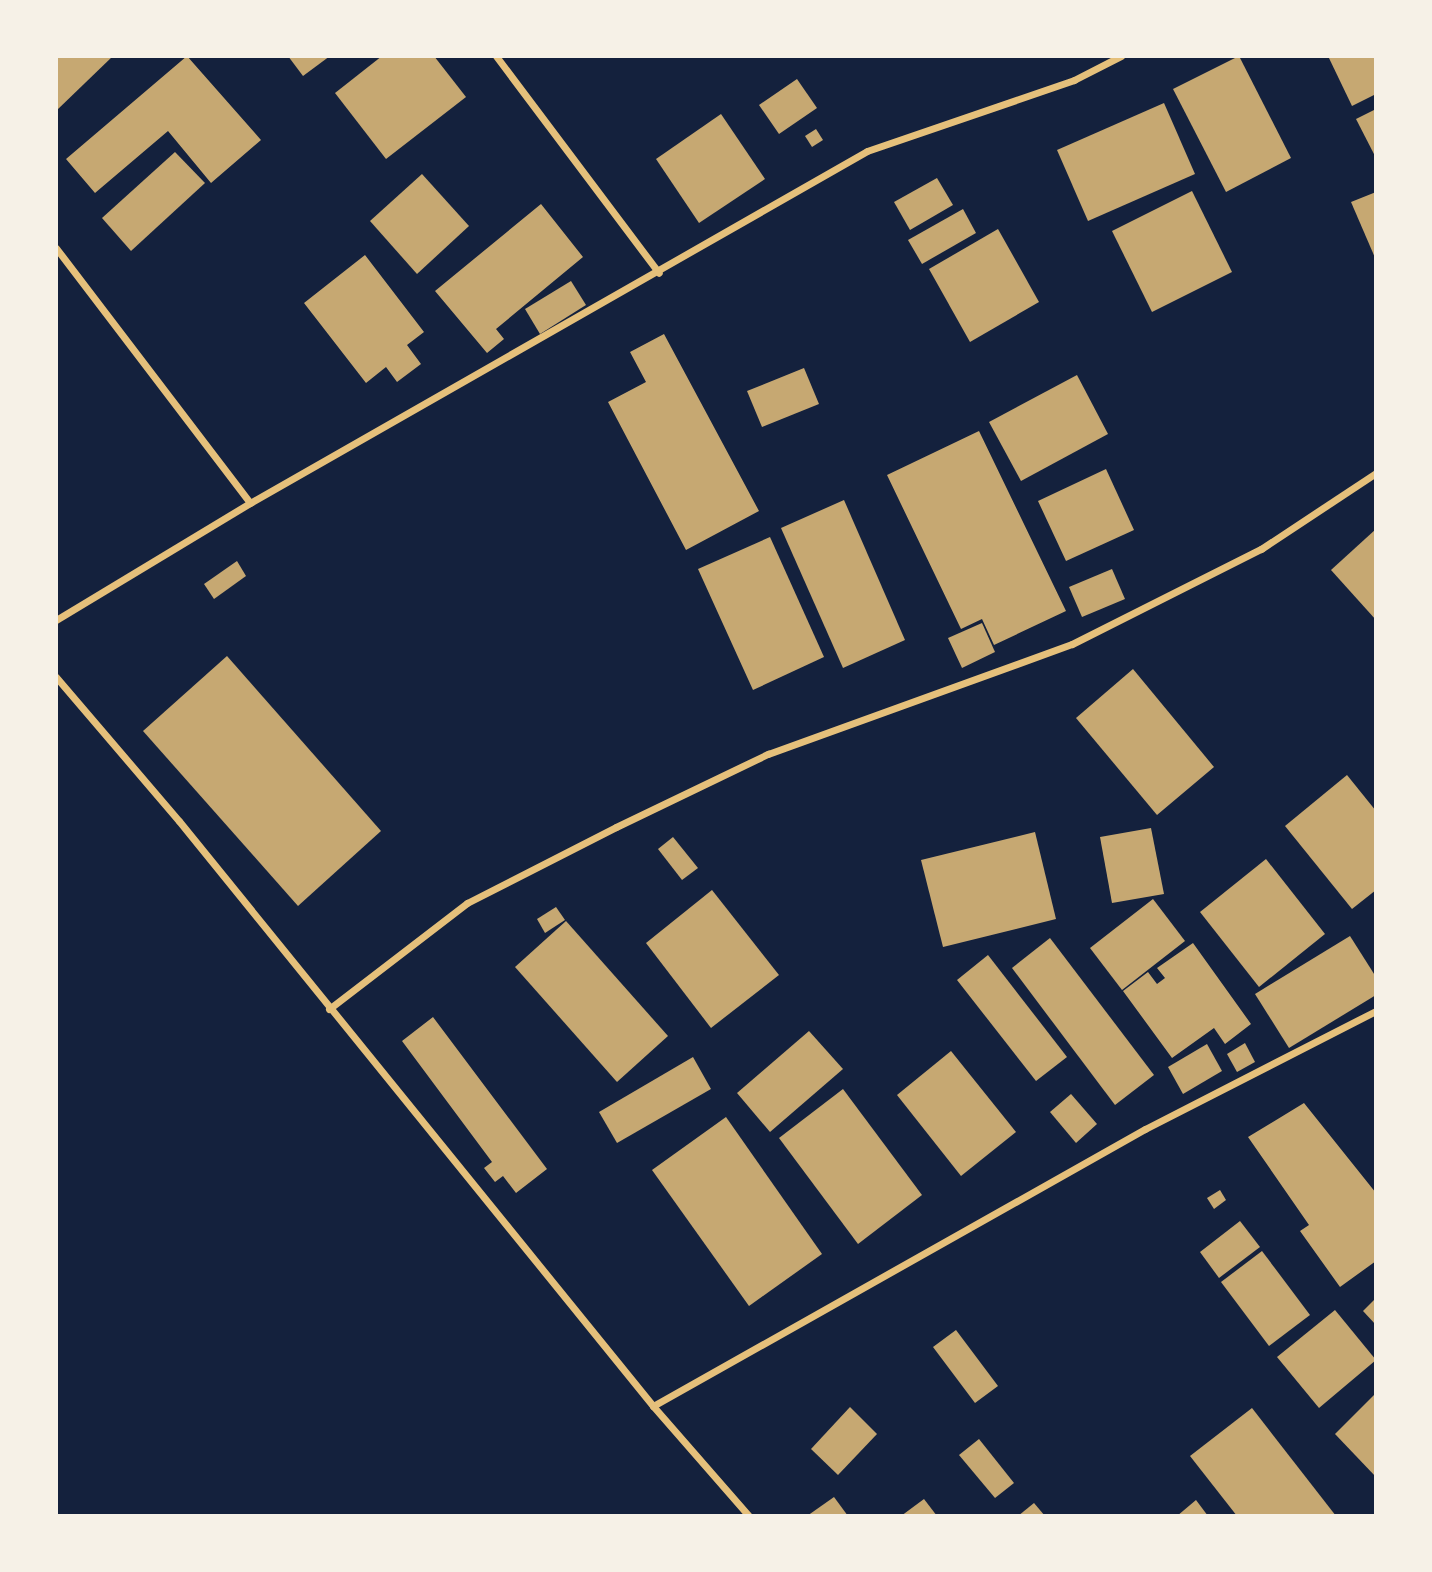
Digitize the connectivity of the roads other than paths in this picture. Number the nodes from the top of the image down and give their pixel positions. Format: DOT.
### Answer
graph roads {
  1 [pos="496,56"];
  2 [pos="1121,56"];
  3 [pos="56,248"];
  4 [pos="659,273"];
  5 [pos="1376,473"];
  6 [pos="250,503"];
  7 [pos="56,620"];
  8 [pos="56,677"];
  9 [pos="329,1009"];
  10 [pos="1376,1011"];
  11 [pos="653,1406"];
  12 [pos="749,1516"];
  1 -- 4 [label="street"];
  2 -- 4 [label="street"];
  3 -- 6 [label="street"];
  4 -- 6 [label="street"];
  5 -- 9 [label="street"];
  6 -- 7 [label="street"];
  8 -- 9 [label="street"];
  9 -- 11 [label="street"];
  10 -- 11 [label="street"];
  11 -- 12 [label="street"];
}
